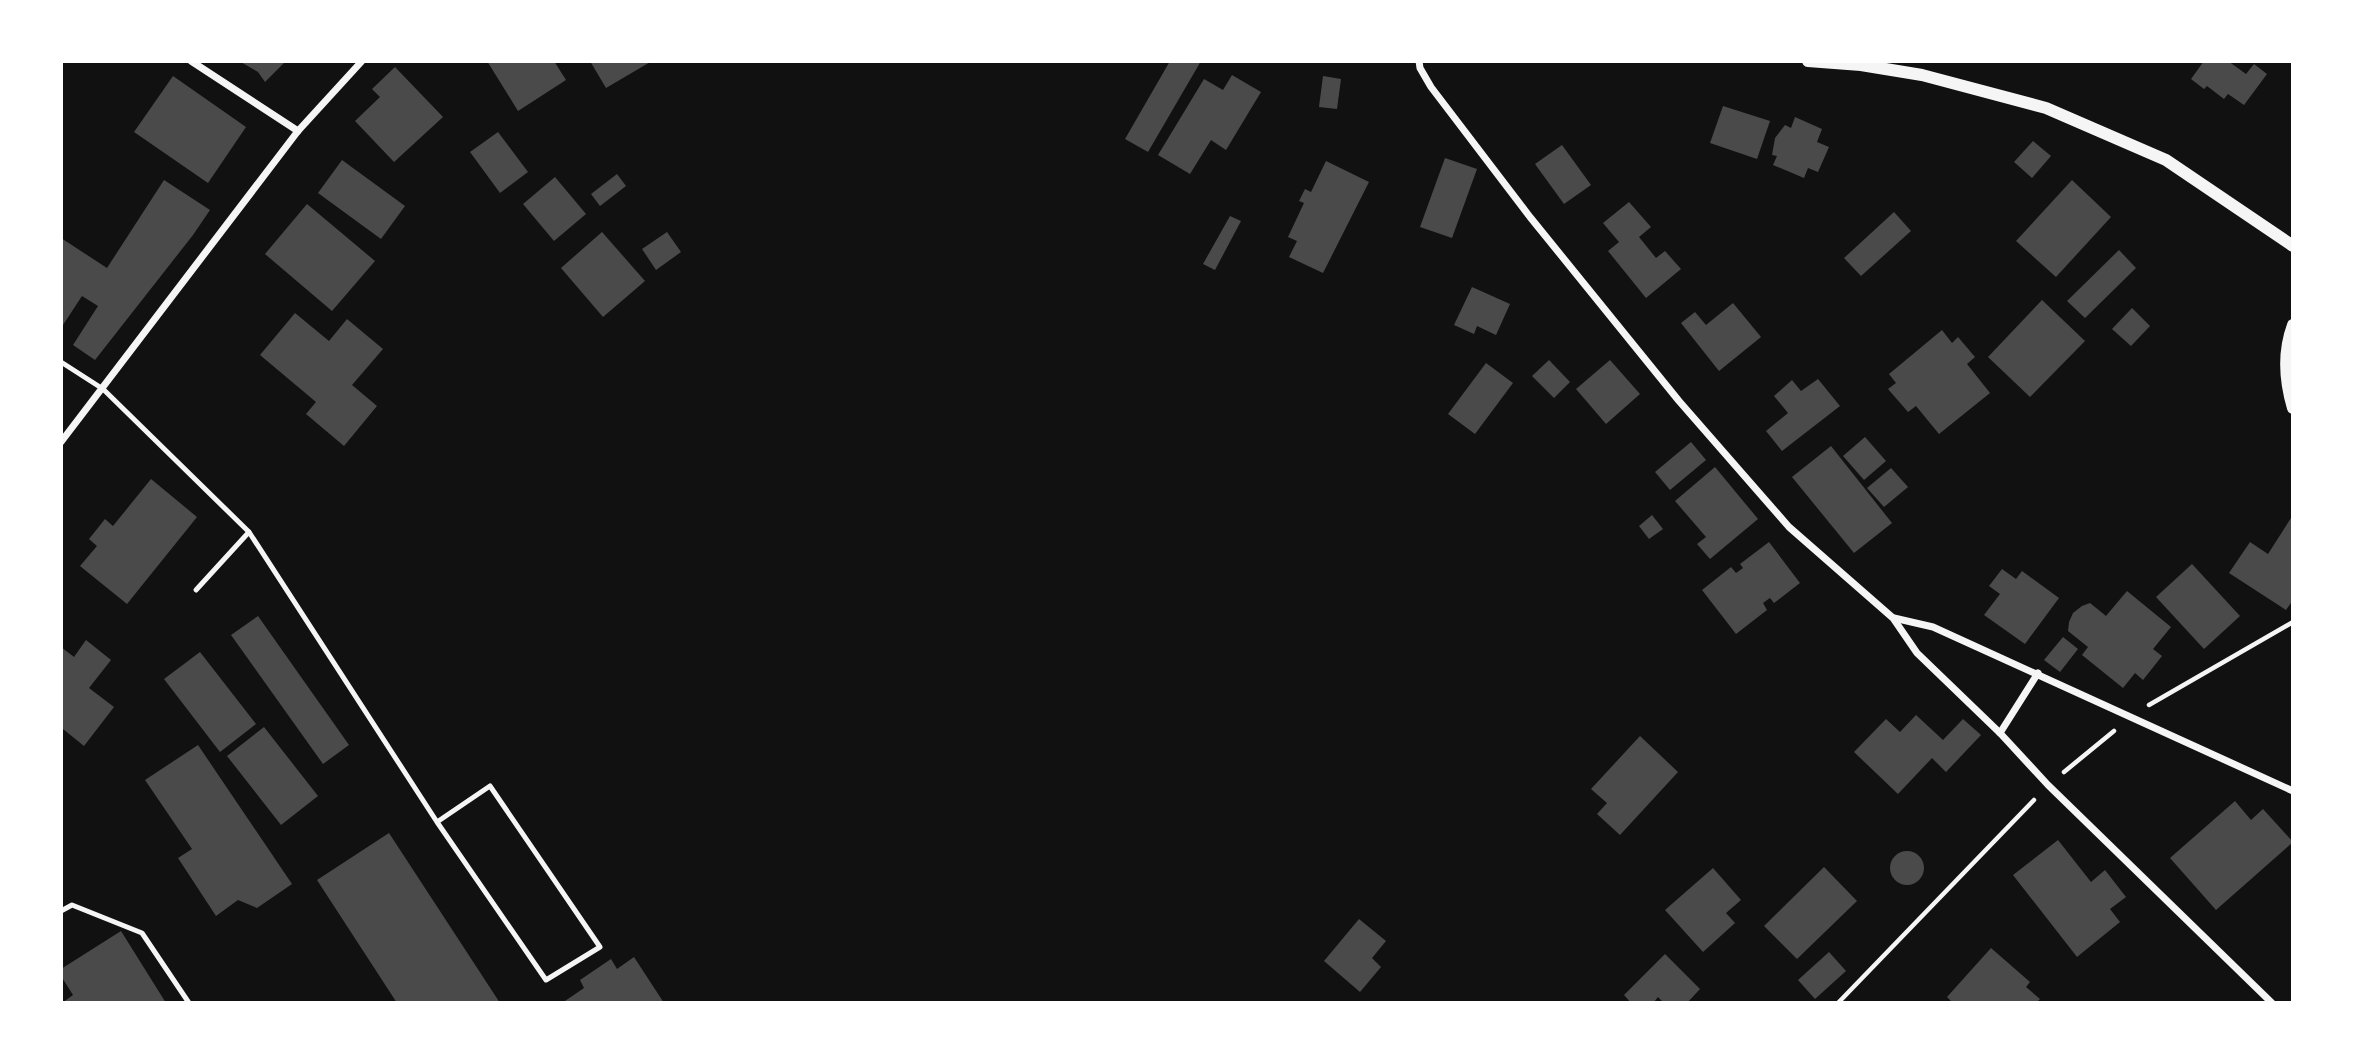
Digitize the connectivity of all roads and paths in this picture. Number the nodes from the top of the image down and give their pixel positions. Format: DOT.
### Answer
graph roads {
  1 [pos="191,61"];
  2 [pos="362,61"];
  3 [pos="1419,61"];
  4 [pos="1808,61"];
  5 [pos="298,131"];
  6 [pos="2293,246"];
  7 [pos="2293,325"];
  8 [pos="61,362"];
  9 [pos="103,389"];
  10 [pos="2293,408"];
  11 [pos="61,442"];
  12 [pos="249,532"];
  13 [pos="195,590"];
  14 [pos="1893,618"];
  15 [pos="2293,622"];
  16 [pos="2038,673"];
  17 [pos="2131,716"];
  18 [pos="2000,733"];
  19 [pos="2048,785"];
  20 [pos="2293,791"];
  21 [pos="437,822"];
  22 [pos="61,911"];
  23 [pos="190,1003"];
  24 [pos="1838,1003"];
  25 [pos="2273,1003"];
  1 -- 5 [label="street"];
  2 -- 5 [label="street"];
  3 -- 14 [label="street"];
  4 -- 6 [label="street"];
  5 -- 9 [label="street"];
  7 -- 10 [label="street"];
  8 -- 9 [label="lane"];
  9 -- 11 [label="street"];
  9 -- 12 [label="lane"];
  12 -- 13 [label="lane"];
  12 -- 21 [label="lane"];
  14 -- 16 [label="street"];
  14 -- 18 [label="street"];
  15 -- 17 [label="path"];
  16 -- 17 [label="street"];
  16 -- 18 [label="street"];
  17 -- 19 [label="path"];
  17 -- 20 [label="street"];
  18 -- 19 [label="street"];
  19 -- 24 [label="path"];
  19 -- 25 [label="street"];
  21 -- 21 [label="lane"];
  22 -- 23 [label="lane"];
}
